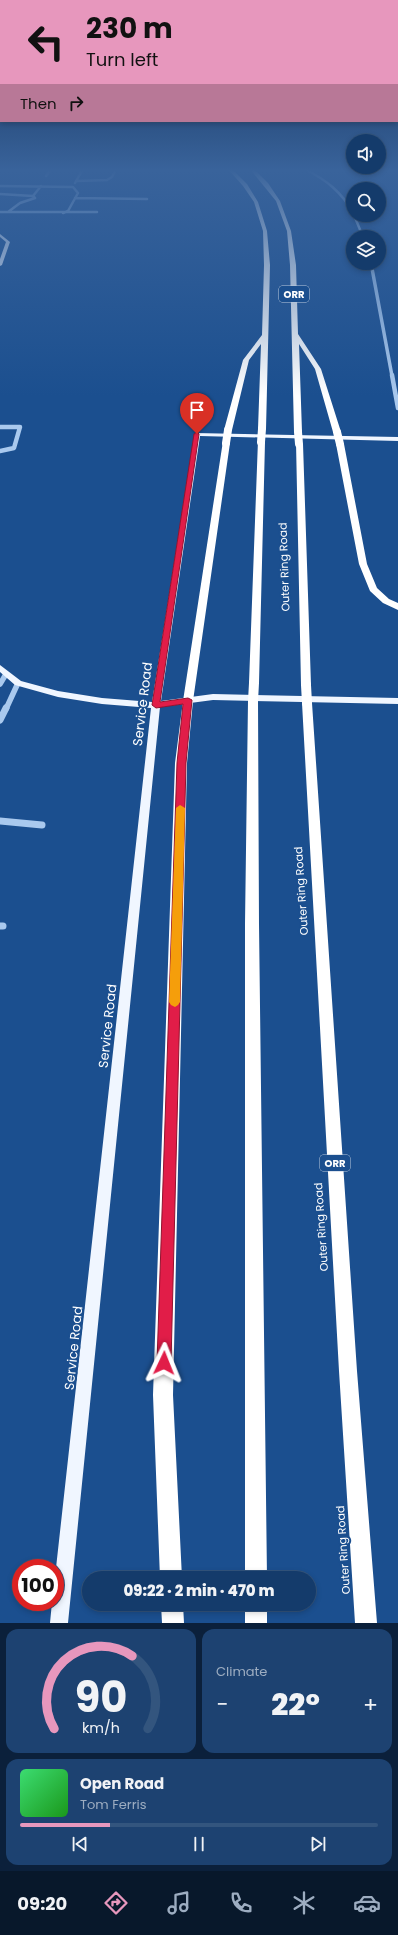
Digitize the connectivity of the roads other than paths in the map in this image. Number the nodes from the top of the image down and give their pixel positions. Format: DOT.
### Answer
graph roads {
  1 [pos="7,245"];
  2 [pos="266,245"];
  3 [pos="290,245"];
  4 [pos="0,265"];
  5 [pos="372,270"];
  6 [pos="295,334"];
  7 [pos="265,335"];
  8 [pos="398,408"];
  9 [pos="0,427"];
  10 [pos="398,438"];
  11 [pos="0,451"];
  12 [pos="373,590"];
  13 [pos="398,599"];
  14 [pos="398,607"];
  15 [pos="3,671"];
  16 [pos="18,683"];
  17 [pos="0,684"];
  18 [pos="188,700"];
  19 [pos="398,701"];
  20 [pos="156,705"];
  21 [pos="0,720"];
  22 [pos="0,821"];
  23 [pos="42,825"];
  24 [pos="171,1571"];
  25 [pos="256,1571"];
  26 [pos="172,1611"];
  27 [pos="256,1611"];
  28 [pos="59,1623"];
  29 [pos="173,1623"];
  30 [pos="256,1623"];
  31 [pos="366,1623"];
  1 -- 4 [label="main road"];
  2 -- 7 [label="highway, ORR"];
  3 -- 6 [label="highway, Outer Ring Road / ORR"];
  5 -- 8 [label="street"];
  6 -- 12 [label="highway, bridge"];
  6 -- 31 [label="highway, Outer Ring Road / ORR, bridge"];
  7 -- 18 [label="highway"];
  7 -- 25 [label="highway, ORR, bridge"];
  9 -- 11 [label="street"];
  10 -- 20 [label="main road, Service Road"];
  12 -- 13 [label="highway"];
  12 -- 14 [label="highway"];
  15 -- 16 [label="main road"];
  15 -- 17 [label="street"];
  16 -- 20 [label="main road"];
  16 -- 21 [label="street"];
  18 -- 19 [label="main road"];
  18 -- 20 [label="main road"];
  18 -- 24 [label="highway"];
  20 -- 28 [label="main road, Service Road"];
  22 -- 23 [label="street"];
  26 -- 29 [label="highway"];
  27 -- 30 [label="highway"];
}
